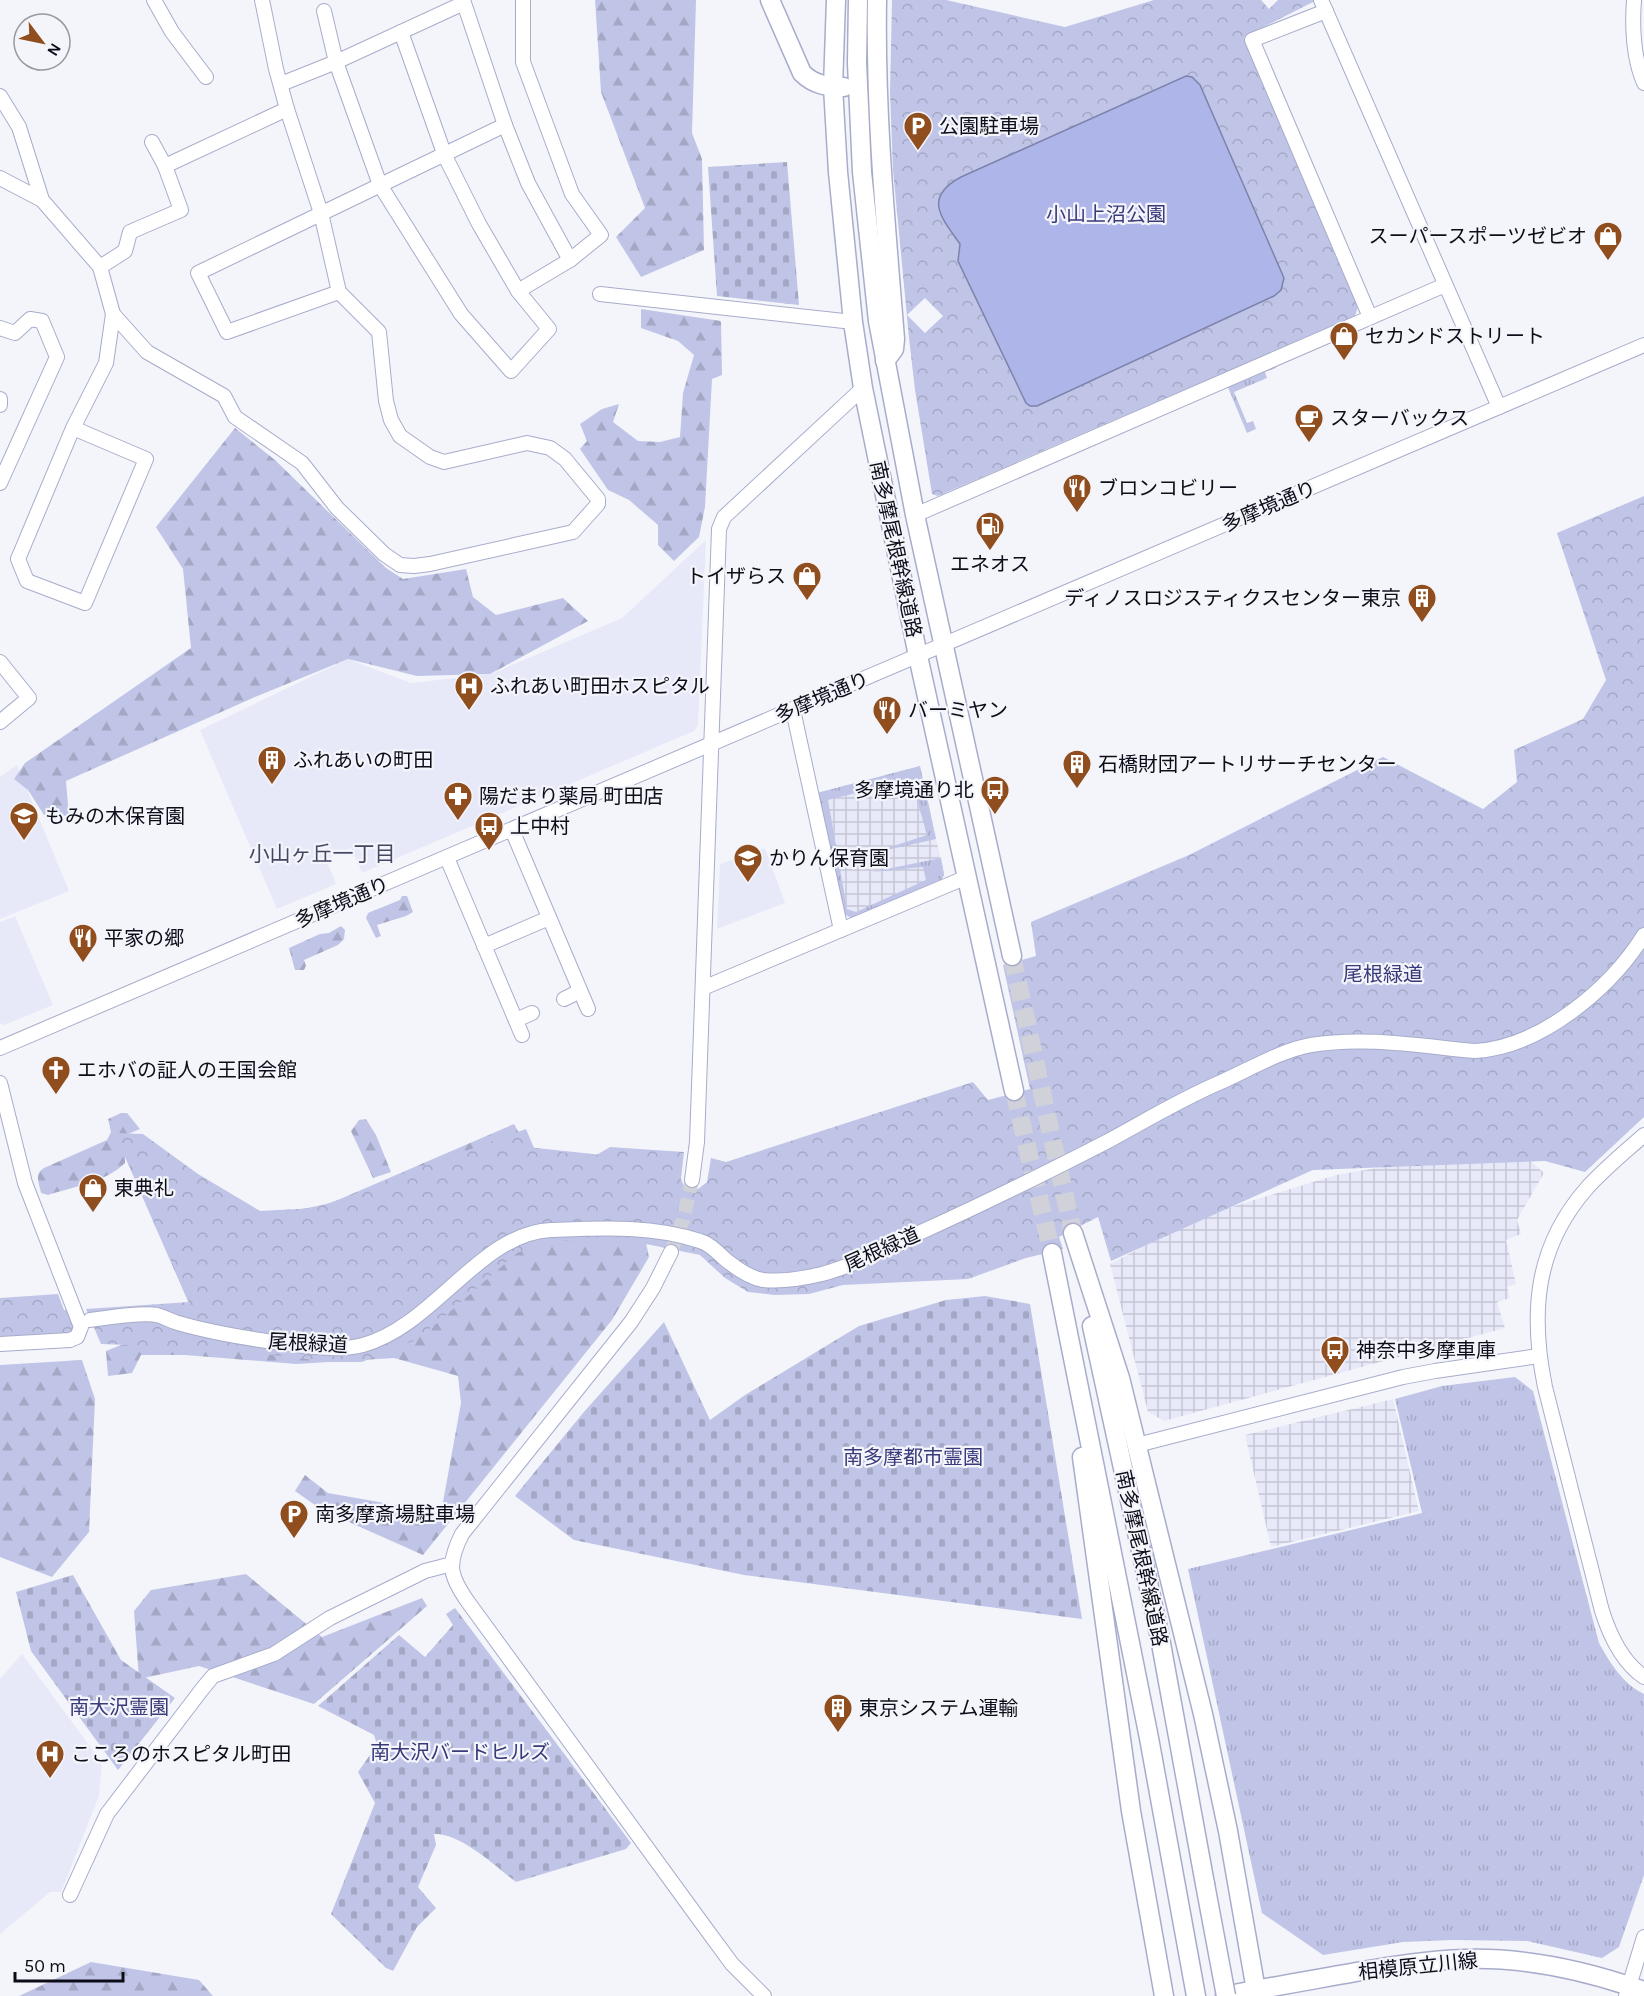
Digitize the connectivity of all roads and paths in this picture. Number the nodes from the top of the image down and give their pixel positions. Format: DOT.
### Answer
graph roads {
  1 [pos="154,0"];
  2 [pos="262,0"];
  3 [pos="523,0"];
  4 [pos="770,0"];
  5 [pos="836,0"];
  6 [pos="858,0"];
  7 [pos="877,0"];
  8 [pos="1634,0"];
  9 [pos="1324,5"];
  10 [pos="324,10"];
  11 [pos="401,32"];
  12 [pos="336,62"];
  13 [pos="206,77"];
  14 [pos="1644,83"];
  15 [pos="281,84"];
  16 [pos="834,87"];
  17 [pos="858,87"];
  18 [pos="0,96"];
  19 [pos="287,109"];
  20 [pos="505,125"];
  21 [pos="152,142"];
  22 [pos="445,156"];
  23 [pos="165,166"];
  24 [pos="0,178"];
  25 [pos="380,185"];
  26 [pos="42,200"];
  27 [pos="321,213"];
  28 [pos="570,260"];
  29 [pos="100,267"];
  30 [pos="1445,285"];
  31 [pos="518,291"];
  32 [pos="339,292"];
  33 [pos="600,294"];
  34 [pos="113,314"];
  35 [pos="1370,317"];
  36 [pos="853,322"];
  37 [pos="0,328"];
  38 [pos="1644,345"];
  39 [pos="885,361"];
  40 [pos="863,388"];
  41 [pos="0,399"];
  42 [pos="0,405"];
  43 [pos="1499,407"];
  44 [pos="73,428"];
  45 [pos="0,483"];
  46 [pos="915,514"];
  47 [pos="944,645"];
  48 [pos="918,656"];
  49 [pos="0,662"];
  50 [pos="793,710"];
  51 [pos="0,722"];
  52 [pos="710,745"];
  53 [pos="512,830"];
  54 [pos="447,858"];
  55 [pos="967,877"];
  56 [pos="549,918"];
  57 [pos="841,930"];
  58 [pos="1644,935"];
  59 [pos="484,946"];
  60 [pos="1012,956"];
  61 [pos="703,988"];
  62 [pos="580,992"];
  63 [pos="564,999"];
  64 [pos="588,1009"];
  65 [pos="532,1013"];
  66 [pos="516,1020"];
  67 [pos="522,1035"];
  68 [pos="0,1048"];
  69 [pos="0,1083"];
  70 [pos="1014,1091"];
  71 [pos="1644,1135"];
  72 [pos="692,1180"];
  73 [pos="671,1252"];
  74 [pos="1052,1253"];
  75 [pos="1063,1309"];
  76 [pos="85,1321"];
  77 [pos="0,1344"];
  78 [pos="1539,1356"];
  79 [pos="1137,1445"];
  80 [pos="452,1564"];
  81 [pos="1644,1677"];
  82 [pos="70,1895"];
  83 [pos="1644,1937"];
  84 [pos="1633,1991"];
  85 [pos="1256,1993"];
  86 [pos="764,1996"];
  87 [pos="1164,1996"];
  88 [pos="1196,1996"];
  89 [pos="1226,1996"];
  1 -- 13 [label="street"];
  2 -- 15 [label="street"];
  3 -- 28 [label="street"];
  4 -- 16 [label="main road"];
  5 -- 16 [label="main road, 南多摩尾根幹線道路"];
  6 -- 17 [label="main road, 南多摩尾根幹線道路"];
  7 -- 39 [label="main road"];
  8 -- 14 [label="street"];
  9 -- 30 [label="street"];
  9 -- 35 [label="street"];
  10 -- 12 [label="street"];
  11 -- 12 [label="street"];
  11 -- 20 [label="street"];
  11 -- 22 [label="street"];
  12 -- 15 [label="street"];
  12 -- 25 [label="street"];
  15 -- 19 [label="street"];
  16 -- 17 [label="main road"];
  16 -- 36 [label="main road, 南多摩尾根幹線道路"];
  17 -- 39 [label="main road, 南多摩尾根幹線道路"];
  18 -- 26 [label="street"];
  19 -- 23 [label="street"];
  19 -- 27 [label="street"];
  20 -- 22 [label="street"];
  20 -- 28 [label="street"];
  21 -- 23 [label="street"];
  22 -- 25 [label="street"];
  22 -- 31 [label="street"];
  23 -- 29 [label="street"];
  24 -- 26 [label="street"];
  25 -- 27 [label="street"];
  25 -- 31 [label="street"];
  26 -- 29 [label="street"];
  27 -- 32 [label="street"];
  27 -- 32 [label="street"];
  28 -- 31 [label="street"];
  29 -- 34 [label="street"];
  30 -- 35 [label="street"];
  30 -- 43 [label="street"];
  32 -- 34 [label="street"];
  33 -- 36 [label="street"];
  34 -- 44 [label="street"];
  35 -- 46 [label="street"];
  36 -- 40 [label="main road, 南多摩尾根幹線道路"];
  37 -- 45 [label="street"];
  38 -- 43 [label="street, 多摩境通り"];
  39 -- 46 [label="main road, 南多摩尾根幹線道路"];
  40 -- 48 [label="main road, 南多摩尾根幹線道路"];
  40 -- 52 [label="street"];
  41 -- 42 [label="street"];
  43 -- 47 [label="street, 多摩境通り"];
  44 -- 44 [label="street"];
  46 -- 47 [label="main road, 南多摩尾根幹線道路"];
  47 -- 48 [label="street, 多摩境通り"];
  47 -- 60 [label="main road, 南多摩尾根幹線道路"];
  48 -- 50 [label="street, 多摩境通り"];
  48 -- 55 [label="main road, 南多摩尾根幹線道路"];
  49 -- 51 [label="street"];
  50 -- 52 [label="street, 多摩境通り"];
  50 -- 57 [label="street"];
  52 -- 53 [label="street, 多摩境通り"];
  52 -- 61 [label="street"];
  53 -- 54 [label="street, 多摩境通り"];
  53 -- 56 [label="street"];
  54 -- 59 [label="street"];
  54 -- 68 [label="street, 多摩境通り"];
  55 -- 57 [label="street"];
  55 -- 70 [label="main road, 南多摩尾根幹線道路"];
  56 -- 59 [label="street"];
  56 -- 62 [label="street"];
  57 -- 61 [label="street"];
  58 -- 76 [label="street, 尾根緑道"];
  59 -- 66 [label="street"];
  61 -- 72 [label="street"];
  62 -- 63 [label="street"];
  62 -- 64 [label="street"];
  65 -- 66 [label="street"];
  66 -- 67 [label="street"];
  69 -- 76 [label="street"];
  71 -- 78 [label="street"];
  73 -- 80 [label="street"];
  74 -- 75 [label="main road, 南多摩尾根幹線道路"];
  75 -- 87 [label="main road"];
  75 -- 88 [label="main road, 南多摩尾根幹線道路"];
  76 -- 77 [label="street"];
  78 -- 79 [label="street"];
  78 -- 81 [label="street"];
  79 -- 85 [label="main road"];
  79 -- 89 [label="main road, 南多摩尾根幹線道路, bridge"];
  80 -- 82 [label="street"];
  80 -- 86 [label="street"];
  83 -- 84 [label="street"];
  84 -- 85 [label="main road, 相模原立川線"];
  85 -- 89 [label="main road, 相模原立川線"];
}
